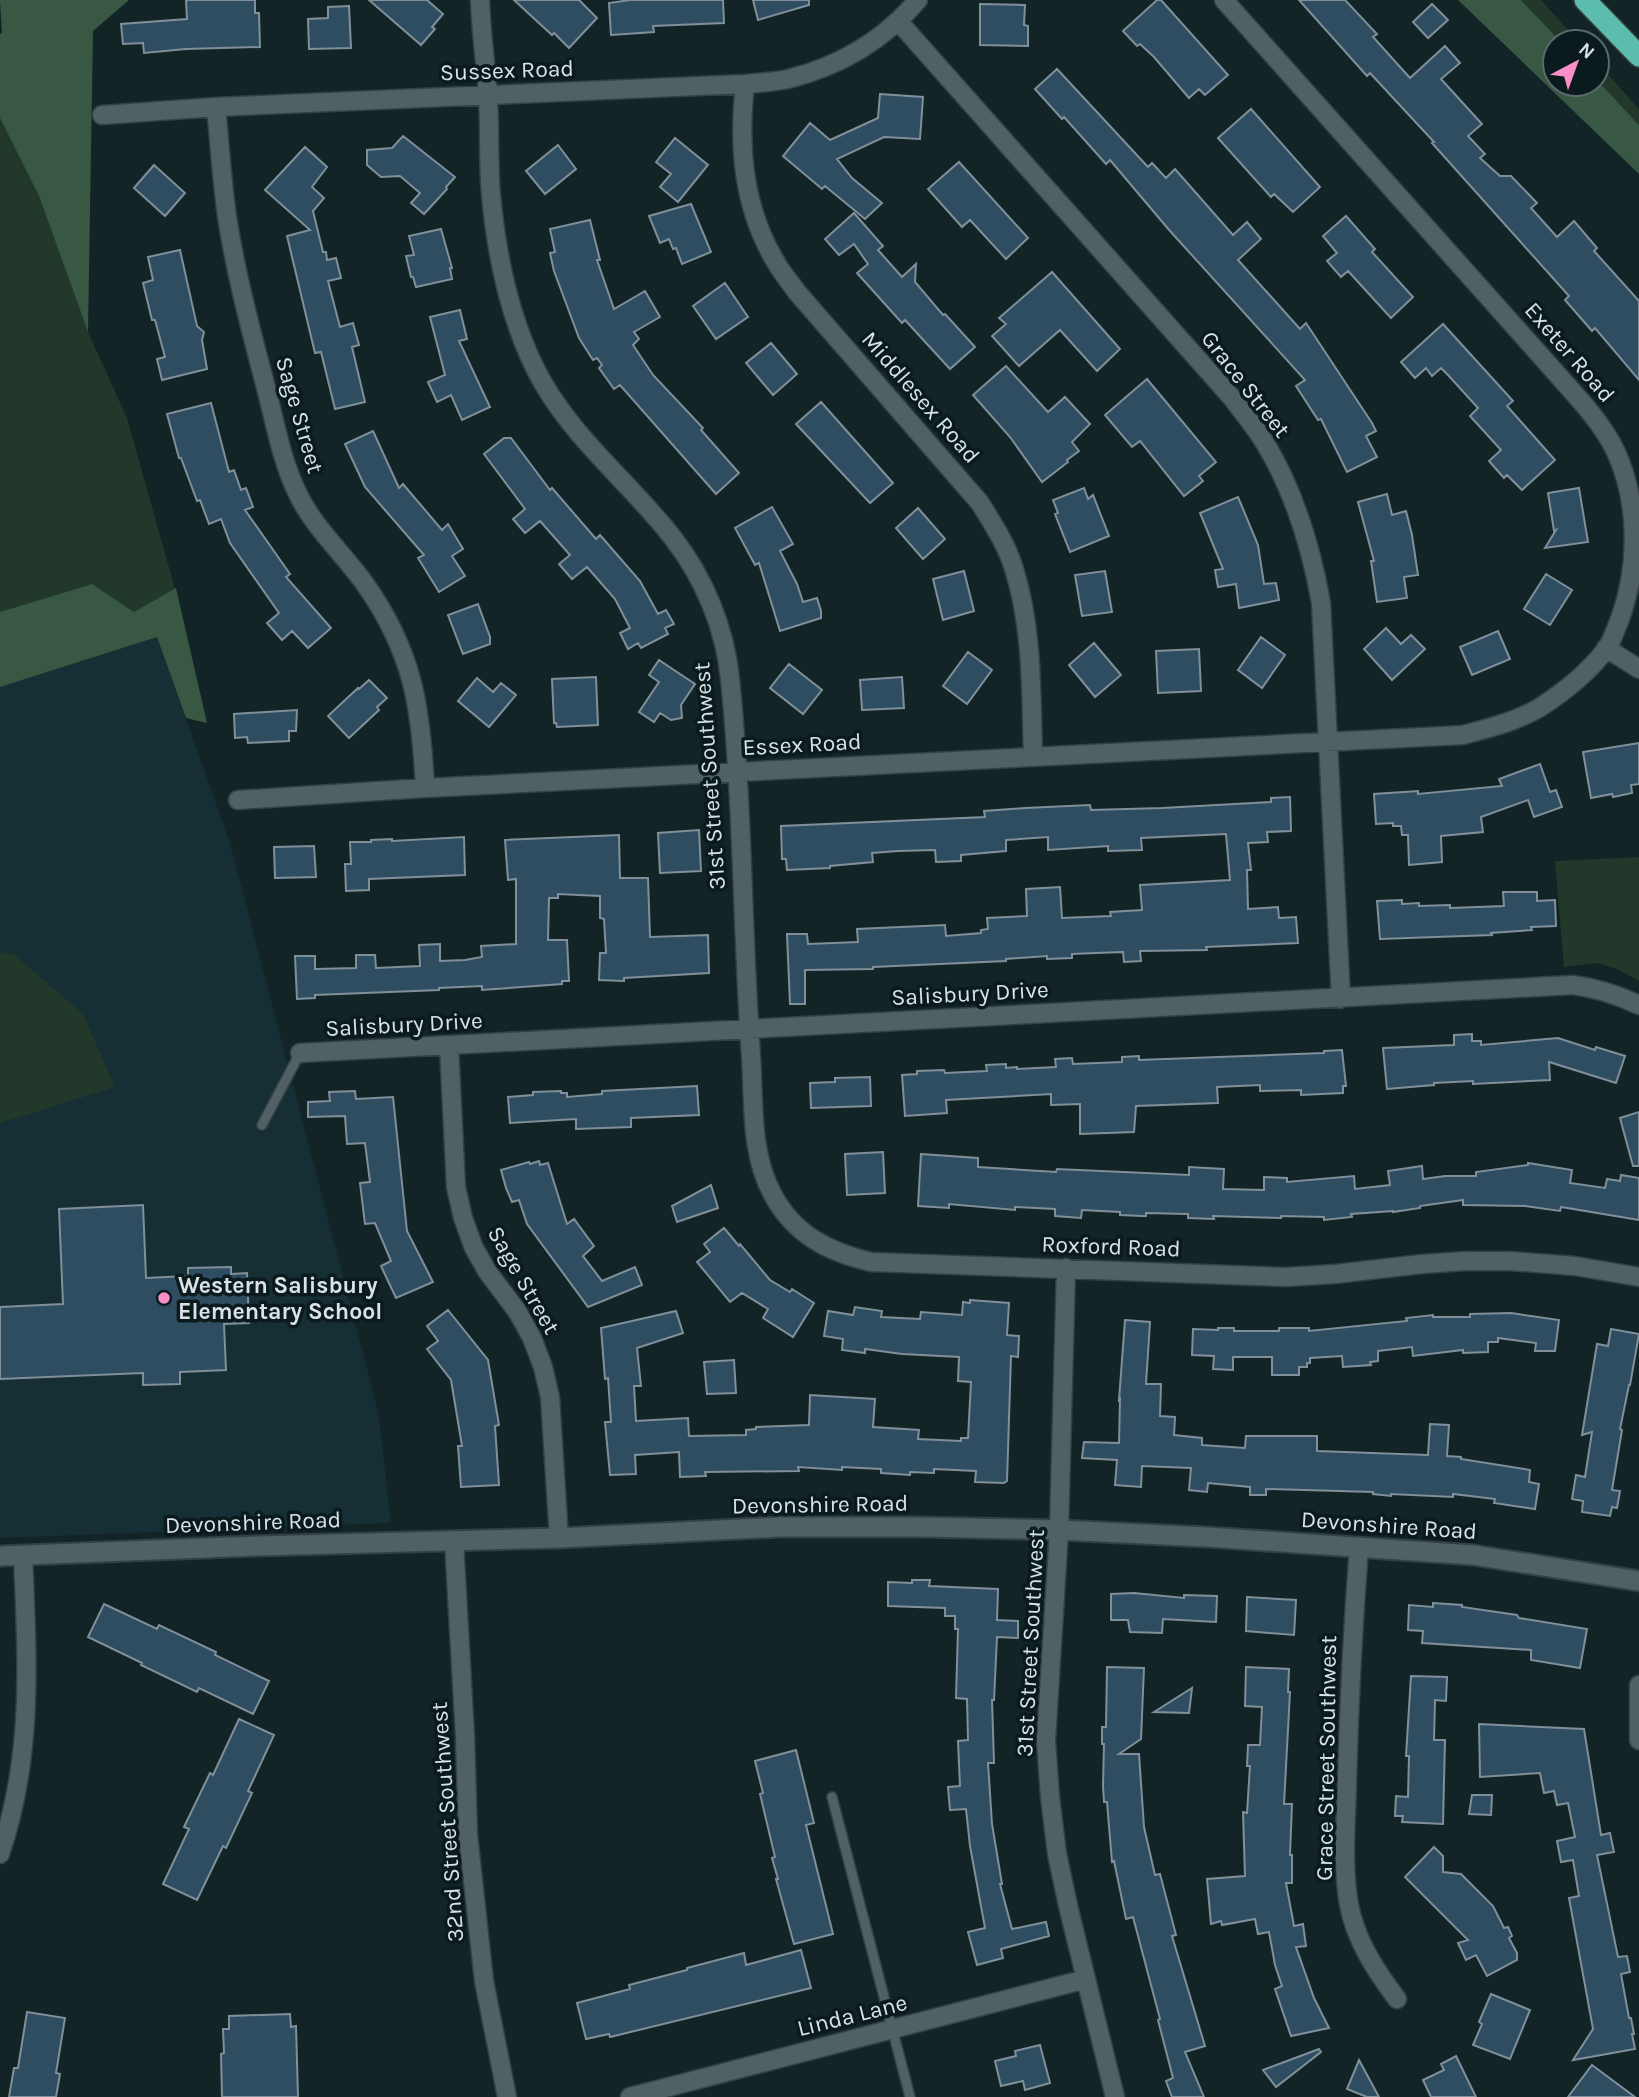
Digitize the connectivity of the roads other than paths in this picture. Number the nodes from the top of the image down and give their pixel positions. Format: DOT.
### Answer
graph roads {
  1 [pos="480,0"];
  2 [pos="918,0"];
  3 [pos="1224,0"];
  4 [pos="1585,0"];
  5 [pos="899,22"];
  6 [pos="1639,56"];
  7 [pos="745,84"];
  8 [pos="488,95"];
  9 [pos="216,107"];
  10 [pos="102,115"];
  11 [pos="1606,648"];
  12 [pos="1639,669"];
  13 [pos="1329,742"];
  14 [pos="1285,744"];
  15 [pos="1033,756"];
  16 [pos="737,772"];
  17 [pos="425,788"];
  18 [pos="238,800"];
  19 [pos="1341,999"];
  20 [pos="1639,1005"];
  21 [pos="749,1029"];
  22 [pos="449,1046"];
  23 [pos="300,1053"];
  24 [pos="261,1125"];
  25 [pos="1066,1268"];
  26 [pos="1639,1277"];
  27 [pos="1059,1530"];
  28 [pos="559,1538"];
  29 [pos="454,1541"];
  30 [pos="1359,1547"];
  31 [pos="23,1555"];
  32 [pos="0,1556"];
  33 [pos="1639,1581"];
  34 [pos="1639,1685"];
  35 [pos="1639,1741"];
  36 [pos="832,1797"];
  37 [pos="0,1854"];
  38 [pos="1086,1979"];
  39 [pos="1397,1999"];
  40 [pos="894,2030"];
  41 [pos="508,2097"];
  42 [pos="630,2097"];
  43 [pos="910,2097"];
  44 [pos="1115,2097"];
  1 -- 8 [label="street, 31st Street Southwest"];
  2 -- 5 [label="street"];
  3 -- 11 [label="street, Exeter Road"];
  4 -- 6 [label="highway"];
  5 -- 7 [label="street, Sussex Road"];
  5 -- 13 [label="street, Grace Street"];
  7 -- 8 [label="street, Sussex Road"];
  7 -- 15 [label="street, Middlesex Road"];
  8 -- 9 [label="street, Sussex Road"];
  8 -- 16 [label="street, 31st Street Southwest"];
  9 -- 10 [label="street, Sussex Road"];
  9 -- 17 [label="street, Sage Street"];
  11 -- 12 [label="street"];
  11 -- 13 [label="street, Exeter Road"];
  13 -- 14 [label="street, Exeter Road"];
  13 -- 19 [label="street, Grace Street"];
  14 -- 15 [label="street, Essex Road"];
  15 -- 16 [label="street, Essex Road"];
  16 -- 17 [label="street, Essex Road"];
  16 -- 21 [label="street, 31st Street Southwest"];
  17 -- 18 [label="street, Essex Road"];
  19 -- 20 [label="street, Salisbury Drive"];
  19 -- 21 [label="street, Salisbury Drive"];
  21 -- 22 [label="street, Salisbury Drive"];
  21 -- 25 [label="street, Roxford Road"];
  22 -- 23 [label="street, Salisbury Drive"];
  22 -- 28 [label="street, Sage Street"];
  23 -- 24 [label="lane"];
  25 -- 26 [label="street, Roxford Road"];
  25 -- 27 [label="street, 31st Street Southwest"];
  27 -- 28 [label="street, Devonshire Road"];
  27 -- 30 [label="street, Devonshire Road"];
  27 -- 38 [label="street, 31st Street Southwest"];
  28 -- 29 [label="street, Devonshire Road"];
  29 -- 31 [label="street, Devonshire Road"];
  29 -- 41 [label="street, 32nd Street Southwest"];
  30 -- 33 [label="street, Devonshire Road"];
  30 -- 39 [label="street, Grace Street Southwest"];
  31 -- 32 [label="street, Devonshire Road"];
  31 -- 37 [label="street"];
  34 -- 35 [label="street"];
  36 -- 40 [label="lane"];
  38 -- 40 [label="street, Linda Lane"];
  38 -- 44 [label="street, 31st Street Southwest"];
  40 -- 42 [label="street, Linda Lane"];
  40 -- 43 [label="lane"];
}
